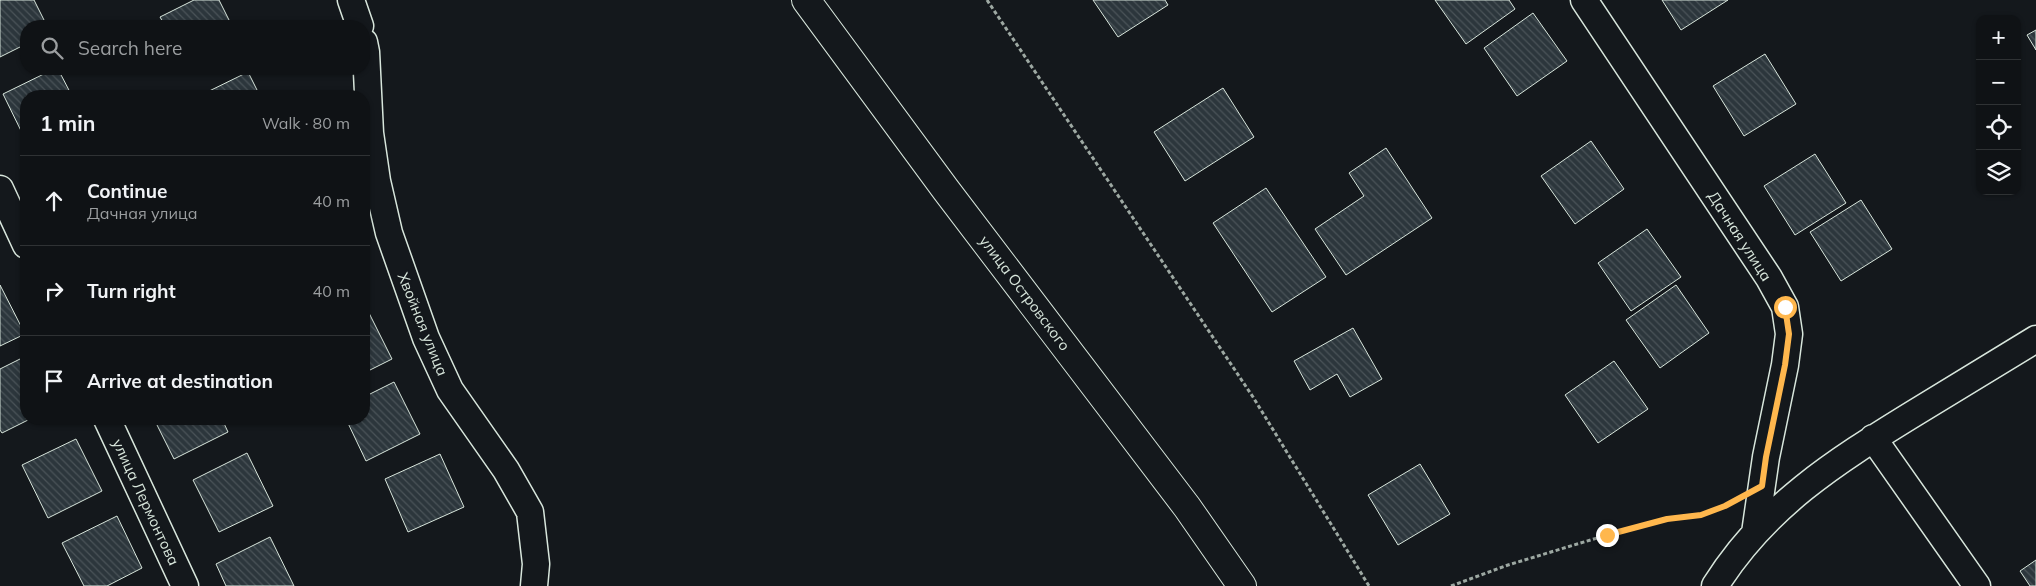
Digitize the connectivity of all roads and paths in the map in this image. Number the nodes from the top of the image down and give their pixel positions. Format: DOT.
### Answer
graph roads {
  1 [pos="351,0"];
  2 [pos="806,0"];
  3 [pos="987,0"];
  4 [pos="1584,0"];
  5 [pos="358,20"];
  6 [pos="367,75"];
  7 [pos="368,90"];
  8 [pos="370,133"];
  9 [pos="0,189"];
  10 [pos="20,232"];
  11 [pos="2036,339"];
  12 [pos="110,425"];
  13 [pos="1873,438"];
  14 [pos="1762,486"];
  15 [pos="1755,532"];
  16 [pos="185,586"];
  17 [pos="534,586"];
  18 [pos="1242,586"];
  19 [pos="1368,586"];
  20 [pos="1451,586"];
  21 [pos="1715,586"];
  22 [pos="1977,586"];
  1 -- 5 [label="street"];
  2 -- 18 [label="street, улица Островского"];
  3 -- 19 [label="path"];
  4 -- 14 [label="street, Дачная улица"];
  6 -- 7 [label="street, Хвойная улица"];
  8 -- 17 [label="street, Хвойная улица"];
  9 -- 10 [label="street"];
  11 -- 13 [label="street"];
  12 -- 16 [label="street, улица Лермонтова"];
  13 -- 15 [label="street"];
  13 -- 22 [label="street"];
  14 -- 15 [label="street, Дачная улица"];
  14 -- 20 [label="path"];
  15 -- 21 [label="street"];
}
